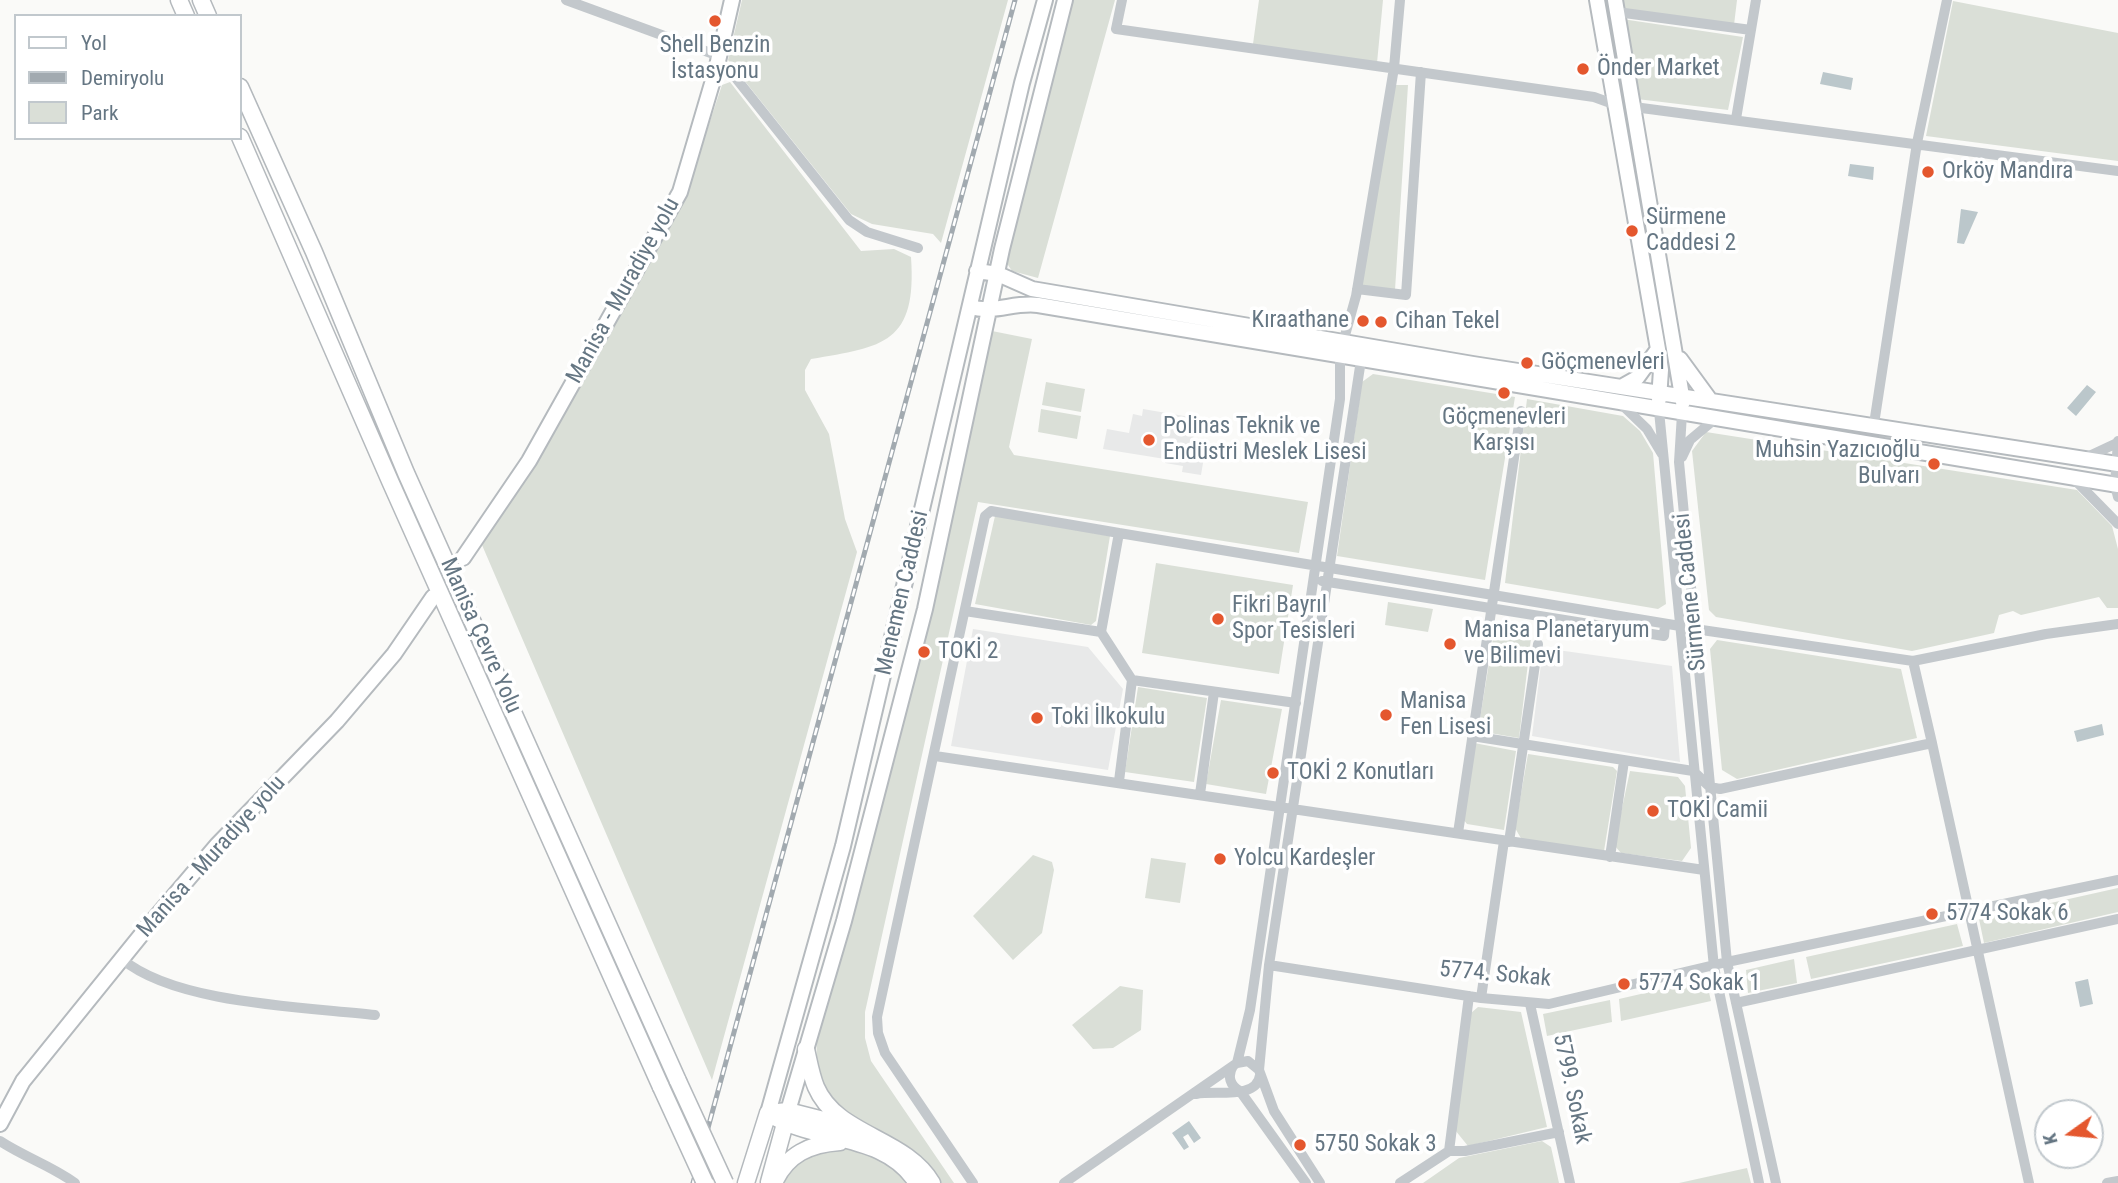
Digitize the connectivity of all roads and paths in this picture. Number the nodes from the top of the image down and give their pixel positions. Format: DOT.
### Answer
graph roads {
  1 [pos="566,0"];
  2 [pos="732,0"];
  3 [pos="1045,0"];
  4 [pos="1065,0"];
  5 [pos="1122,0"];
  6 [pos="1400,0"];
  7 [pos="1597,0"];
  8 [pos="1756,0"];
  9 [pos="1947,0"];
  10 [pos="1616,6"];
  11 [pos="1751,30"];
  12 [pos="717,63"];
  13 [pos="1394,68"];
  14 [pos="1420,72"];
  15 [pos="242,91"];
  16 [pos="1616,105"];
  17 [pos="1634,107"];
  18 [pos="1736,119"];
  19 [pos="241,140"];
  20 [pos="1917,144"];
  21 [pos="2118,171"];
  22 [pos="918,248"];
  23 [pos="977,271"];
  24 [pos="998,274"];
  25 [pos="1357,289"];
  26 [pos="970,307"];
  27 [pos="989,312"];
  28 [pos="1344,340"];
  29 [pos="1364,343"];
  30 [pos="1658,349"];
  31 [pos="1674,350"];
  32 [pos="1340,356"];
  33 [pos="1361,360"];
  34 [pos="1620,387"];
  35 [pos="1659,392"];
  36 [pos="1683,395"];
  37 [pos="1710,400"];
  38 [pos="1619,402"];
  39 [pos="1521,411"];
  40 [pos="1659,411"];
  41 [pos="1682,414"];
  42 [pos="1715,419"];
  43 [pos="1874,424"];
  44 [pos="2118,442"];
  45 [pos="1665,458"];
  46 [pos="2080,458"];
  47 [pos="1679,462"];
  48 [pos="2117,464"];
  49 [pos="2073,478"];
  50 [pos="2117,489"];
  51 [pos="2118,524"];
  52 [pos="1119,533"];
  53 [pos="463,558"];
  54 [pos="1314,564"];
  55 [pos="1327,567"];
  56 [pos="1312,579"];
  57 [pos="1326,582"];
  58 [pos="1492,595"];
  59 [pos="433,597"];
  60 [pos="1490,608"];
  61 [pos="965,611"];
  62 [pos="1665,624"];
  63 [pos="2118,624"];
  64 [pos="1680,626"];
  65 [pos="1695,629"];
  66 [pos="1101,632"];
  67 [pos="1538,644"];
  68 [pos="1913,660"];
  69 [pos="1132,680"];
  70 [pos="1214,692"];
  71 [pos="1296,703"];
  72 [pos="1472,736"];
  73 [pos="1932,743"];
  74 [pos="1524,744"];
  75 [pos="935,756"];
  76 [pos="1624,761"];
  77 [pos="1693,771"];
  78 [pos="1119,781"];
  79 [pos="1710,787"];
  80 [pos="1200,794"];
  81 [pos="1279,805"];
  82 [pos="1292,808"];
  83 [pos="1458,833"];
  84 [pos="1507,842"];
  85 [pos="1610,856"];
  86 [pos="1704,870"];
  87 [pos="2118,880"];
  88 [pos="1970,909"];
  89 [pos="2118,919"];
  90 [pos="1979,950"];
  91 [pos="122,959"];
  92 [pos="1727,962"];
  93 [pos="1269,965"];
  94 [pos="1714,967"];
  95 [pos="1469,996"];
  96 [pos="1481,998"];
  97 [pos="1736,1003"];
  98 [pos="1530,1004"];
  99 [pos="375,1015"];
  100 [pos="806,1049"];
  101 [pos="1235,1064"];
  102 [pos="1260,1073"];
  103 [pos="1240,1091"];
  104 [pos="1195,1094"];
  105 [pos="768,1113"];
  106 [pos="787,1117"];
  107 [pos="0,1124"];
  108 [pos="860,1128"];
  109 [pos="1559,1132"];
  110 [pos="0,1141"];
  111 [pos="850,1142"];
  112 [pos="1449,1151"];
  113 [pos="2118,1181"];
  114 [pos="75,1183"];
  115 [pos="705,1183"];
  116 [pos="724,1183"];
  117 [pos="746,1183"];
  118 [pos="771,1183"];
  119 [pos="917,1183"];
  120 [pos="932,1183"];
  121 [pos="973,1183"];
  122 [pos="1064,1183"];
  123 [pos="1306,1183"];
  124 [pos="1320,1183"];
  125 [pos="1399,1183"];
  126 [pos="1570,1183"];
  127 [pos="1759,1183"];
  128 [pos="1776,1183"];
  129 [pos="2029,1183"];
  130 [pos="2107,1183"];
  1 -- 12 [label="street"];
  2 -- 12 [label="main road, Manisa - Muradiye yolu"];
  3 -- 23 [label="main road, Menemen Caddesi"];
  4 -- 24 [label="main road, Menemen Caddesi"];
  5 -- 13 [label="street"];
  6 -- 13 [label="street"];
  7 -- 16 [label="main road, Sürmene Caddesi"];
  8 -- 11 [label="street"];
  9 -- 20 [label="street"];
  10 -- 11 [label="street"];
  10 -- 17 [label="main road, Sürmene Caddesi"];
  11 -- 18 [label="street"];
  12 -- 22 [label="street"];
  12 -- 53 [label="main road, Manisa - Muradiye yolu"];
  13 -- 14 [label="street"];
  13 -- 25 [label="street"];
  14 -- 16 [label="street"];
  14 -- 25 [label="street"];
  15 -- 116 [label="highway, Manisa Çevre Yolu, bridge"];
  16 -- 17 [label="main road"];
  16 -- 30 [label="main road, Sürmene Caddesi"];
  17 -- 18 [label="street"];
  17 -- 31 [label="main road, Sürmene Caddesi"];
  18 -- 20 [label="street"];
  19 -- 115 [label="highway, Manisa Çevre Yolu, bridge"];
  20 -- 21 [label="street"];
  20 -- 43 [label="street"];
  23 -- 24 [label="main road"];
  23 -- 26 [label="main road, Menemen Caddesi"];
  24 -- 27 [label="main road, Menemen Caddesi"];
  24 -- 28 [label="main road"];
  25 -- 28 [label="street"];
  26 -- 27 [label="main road"];
  26 -- 105 [label="main road, Menemen Caddesi"];
  27 -- 32 [label="main road"];
  27 -- 100 [label="main road, Menemen Caddesi"];
  28 -- 29 [label="main road"];
  28 -- 32 [label="main road"];
  29 -- 33 [label="main road"];
  29 -- 34 [label="main road"];
  30 -- 34 [label="main road"];
  30 -- 35 [label="main road, Sürmene Caddesi"];
  31 -- 36 [label="main road, Sürmene Caddesi"];
  31 -- 37 [label="main road"];
  32 -- 33 [label="main road"];
  32 -- 54 [label="street"];
  33 -- 38 [label="main road"];
  33 -- 55 [label="street"];
  34 -- 35 [label="main road"];
  35 -- 36 [label="main road"];
  35 -- 40 [label="main road, Sürmene Caddesi"];
  36 -- 37 [label="main road"];
  36 -- 41 [label="main road, Sürmene Caddesi"];
  37 -- 43 [label="main road"];
  38 -- 40 [label="main road"];
  38 -- 45 [label="street"];
  39 -- 58 [label="street"];
  40 -- 41 [label="main road"];
  40 -- 45 [label="street, Sürmene Caddesi"];
  41 -- 42 [label="main road"];
  41 -- 47 [label="street, Sürmene Caddesi"];
  42 -- 47 [label="street"];
  42 -- 49 [label="main road"];
  43 -- 46 [label="main road"];
  44 -- 46 [label="street"];
  44 -- 48 [label="street"];
  45 -- 64 [label="street, Sürmene Caddesi"];
  46 -- 48 [label="main road"];
  47 -- 65 [label="street, Sürmene Caddesi"];
  48 -- 50 [label="street"];
  49 -- 50 [label="main road"];
  49 -- 51 [label="street"];
  52 -- 54 [label="street"];
  52 -- 61 [label="street"];
  52 -- 66 [label="street"];
  54 -- 55 [label="street"];
  54 -- 56 [label="street"];
  55 -- 57 [label="street"];
  55 -- 58 [label="street"];
  56 -- 57 [label="street"];
  56 -- 71 [label="street"];
  57 -- 60 [label="street"];
  57 -- 82 [label="street"];
  58 -- 60 [label="street"];
  58 -- 62 [label="street"];
  59 -- 91 [label="main road, Manisa - Muradiye yolu"];
  60 -- 62 [label="street"];
  60 -- 72 [label="street"];
  61 -- 66 [label="street"];
  61 -- 75 [label="street"];
  62 -- 64 [label="street"];
  63 -- 68 [label="street"];
  64 -- 77 [label="street, Sürmene Caddesi"];
  65 -- 68 [label="street"];
  65 -- 79 [label="street, Sürmene Caddesi"];
  66 -- 69 [label="street"];
  67 -- 74 [label="street"];
  68 -- 73 [label="street"];
  69 -- 70 [label="street"];
  69 -- 78 [label="street"];
  70 -- 71 [label="street"];
  70 -- 80 [label="street"];
  71 -- 81 [label="street"];
  72 -- 74 [label="street"];
  72 -- 83 [label="street"];
  73 -- 79 [label="street"];
  73 -- 88 [label="street"];
  74 -- 76 [label="street"];
  74 -- 84 [label="street"];
  75 -- 78 [label="street"];
  75 -- 121 [label="street"];
  76 -- 77 [label="street"];
  76 -- 85 [label="street"];
  77 -- 79 [label="street"];
  77 -- 86 [label="street, Sürmene Caddesi"];
  78 -- 80 [label="street"];
  79 -- 92 [label="street, Sürmene Caddesi"];
  80 -- 81 [label="street"];
  81 -- 82 [label="street"];
  81 -- 101 [label="street"];
  82 -- 83 [label="street"];
  82 -- 93 [label="street"];
  83 -- 84 [label="street"];
  84 -- 85 [label="street"];
  84 -- 96 [label="street"];
  85 -- 86 [label="street"];
  86 -- 94 [label="street, Sürmene Caddesi"];
  87 -- 88 [label="street, 5774. Sokak"];
  88 -- 90 [label="street"];
  88 -- 92 [label="street, 5774. Sokak"];
  89 -- 90 [label="street"];
  90 -- 97 [label="street"];
  90 -- 129 [label="street"];
  91 -- 99 [label="street"];
  91 -- 107 [label="main road, Manisa - Muradiye yolu"];
  92 -- 94 [label="street, 5774. Sokak"];
  92 -- 97 [label="street, Sürmene Caddesi"];
  93 -- 95 [label="street, 5774. Sokak"];
  93 -- 102 [label="street"];
  94 -- 98 [label="street, 5774. Sokak"];
  94 -- 127 [label="street, Sürmene Caddesi"];
  95 -- 96 [label="street, 5774. Sokak"];
  95 -- 112 [label="street"];
  96 -- 98 [label="street, 5774. Sokak"];
  97 -- 128 [label="street, Sürmene Caddesi"];
  98 -- 109 [label="street, 5799. Sokak"];
  100 -- 106 [label="main road, Menemen Caddesi"];
  100 -- 108 [label="highway"];
  101 -- 102 [label="street"];
  101 -- 103 [label="street"];
  101 -- 104 [label="street"];
  102 -- 103 [label="street"];
  102 -- 124 [label="street"];
  103 -- 104 [label="street"];
  103 -- 123 [label="street"];
  104 -- 122 [label="street"];
  105 -- 106 [label="highway"];
  105 -- 117 [label="highway, Menemen Caddesi"];
  106 -- 108 [label="highway"];
  106 -- 111 [label="highway"];
  106 -- 118 [label="highway, Menemen Caddesi"];
  108 -- 120 [label="highway"];
  109 -- 112 [label="street"];
  109 -- 126 [label="street, 5799. Sokak"];
  110 -- 114 [label="street"];
  111 -- 118 [label="highway"];
  111 -- 119 [label="highway"];
  112 -- 125 [label="street"];
  113 -- 130 [label="street"];
}
